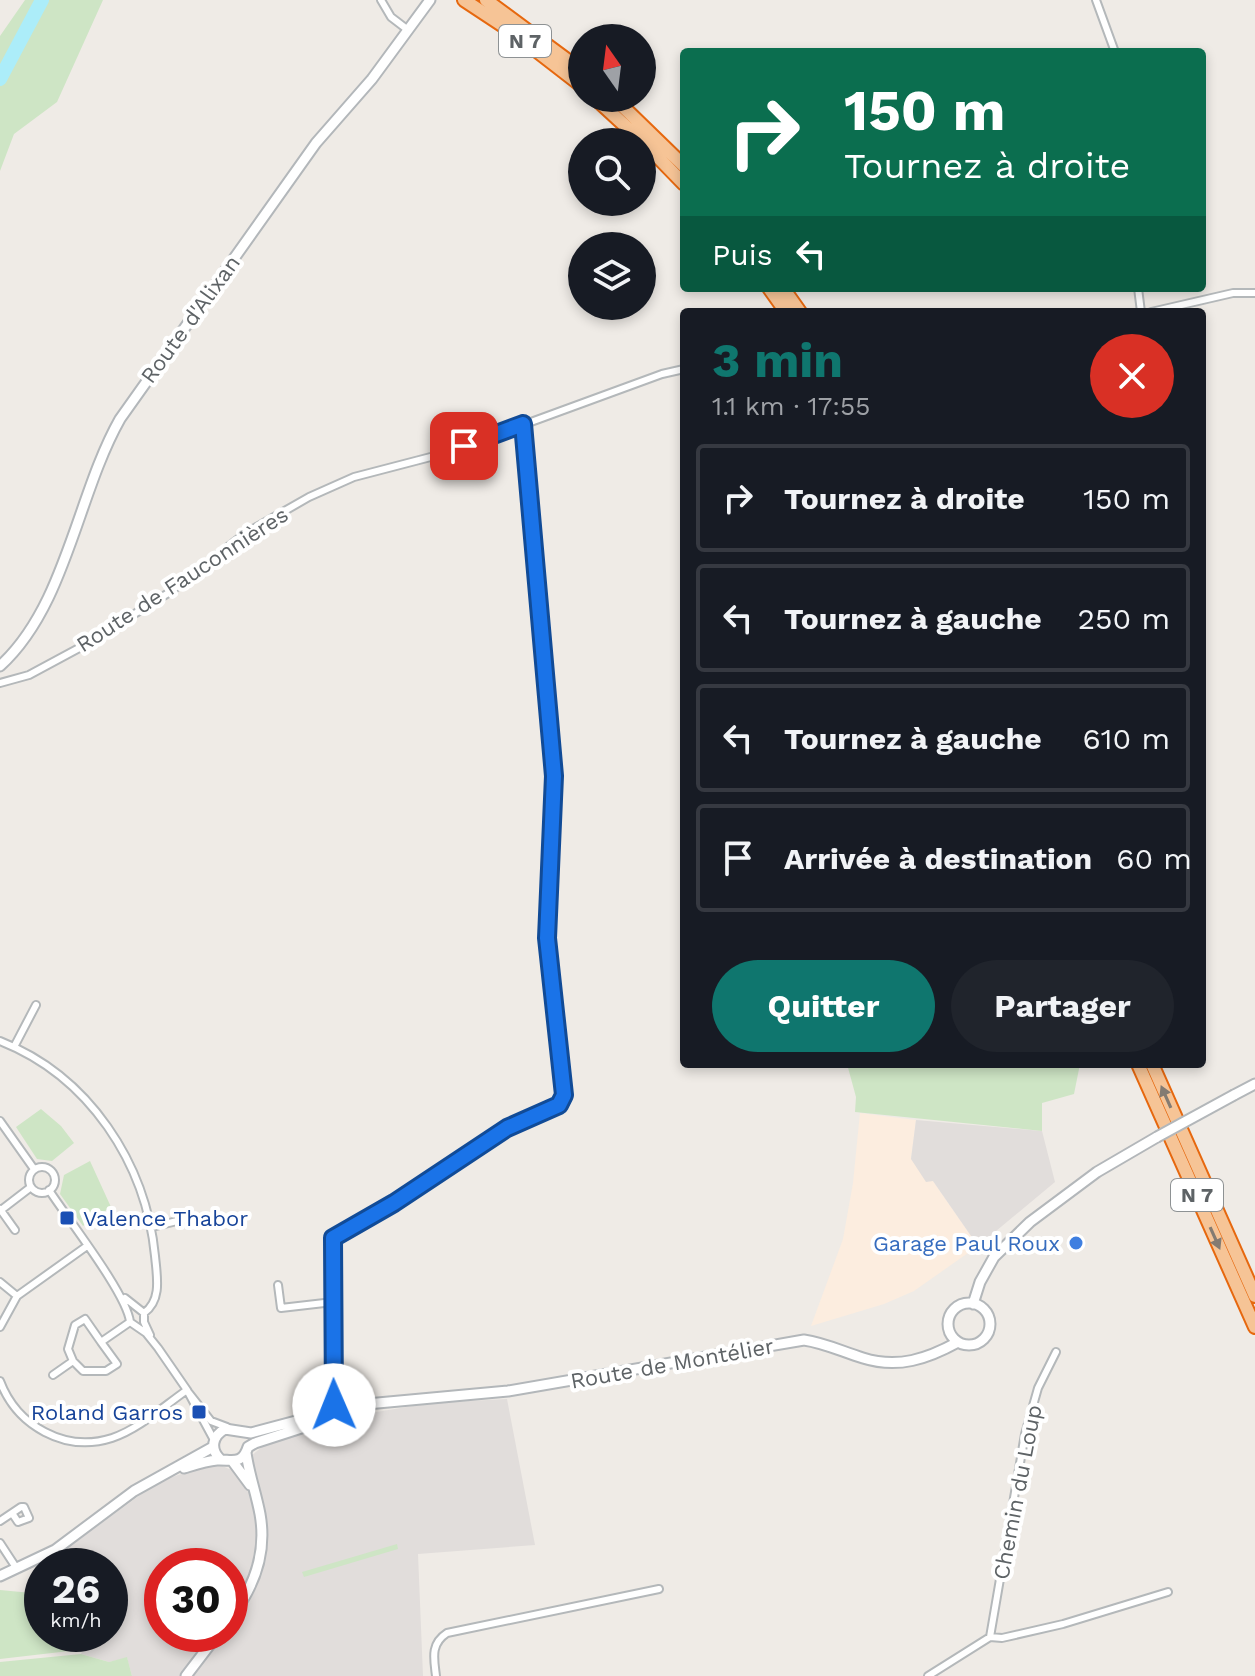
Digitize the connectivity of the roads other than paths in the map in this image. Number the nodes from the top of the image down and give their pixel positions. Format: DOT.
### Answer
graph roads {
  1 [pos="381,0"];
  2 [pos="430,0"];
  3 [pos="464,0"];
  4 [pos="486,0"];
  5 [pos="1096,0"];
  6 [pos="408,30"];
  7 [pos="1114,48"];
  8 [pos="568,61"];
  9 [pos="568,75"];
  10 [pos="610,112"];
  11 [pos="628,112"];
  12 [pos="680,162"];
  13 [pos="680,180"];
  14 [pos="1255,293"];
  15 [pos="1163,308"];
  16 [pos="680,370"];
  17 [pos="523,424"];
  18 [pos="0,666"];
  19 [pos="0,683"];
  20 [pos="36,1005"];
  21 [pos="0,1041"];
  22 [pos="14,1047"];
  23 [pos="1140,1068"];
  24 [pos="1154,1068"];
  25 [pos="1255,1084"];
  26 [pos="0,1121"];
  27 [pos="34,1169"];
  28 [pos="31,1187"];
  29 [pos="49,1190"];
  30 [pos="0,1209"];
  31 [pos="194,1217"];
  32 [pos="152,1227"];
  33 [pos="15,1230"];
  34 [pos="87,1246"];
  35 [pos="0,1282"];
  36 [pos="278,1285"];
  37 [pos="114,1286"];
  38 [pos="17,1296"];
  39 [pos="1255,1296"];
  40 [pos="333,1302"];
  41 [pos="973,1304"];
  42 [pos="136,1310"];
  43 [pos="144,1313"];
  44 [pos="130,1318"];
  45 [pos="141,1324"];
  46 [pos="0,1327"];
  47 [pos="1255,1327"];
  48 [pos="101,1342"];
  49 [pos="958,1342"];
  50 [pos="1056,1352"];
  51 [pos="73,1361"];
  52 [pos="53,1375"];
  53 [pos="0,1381"];
  54 [pos="187,1390"];
  55 [pos="333,1413"];
  56 [pos="230,1428"];
  57 [pos="242,1433"];
  58 [pos="214,1444"];
  59 [pos="247,1450"];
  60 [pos="220,1459"];
  61 [pos="233,1462"];
  62 [pos="170,1471"];
  63 [pos="255,1496"];
  64 [pos="12,1513"];
  65 [pos="0,1521"];
  66 [pos="0,1543"];
  67 [pos="17,1569"];
  68 [pos="0,1576"];
  69 [pos="248,1588"];
  70 [pos="659,1589"];
  71 [pos="1168,1592"];
  72 [pos="990,1637"];
  73 [pos="204,1652"];
  74 [pos="186,1676"];
  75 [pos="436,1676"];
  76 [pos="928,1676"];
  1 -- 6 [label="street"];
  2 -- 6 [label="main road, Route d'Alixan"];
  3 -- 9 [label="highway, N 7"];
  4 -- 8 [label="highway, N 7"];
  5 -- 7 [label="street"];
  6 -- 18 [label="main road, Route d'Alixan"];
  10 -- 13 [label="highway"];
  11 -- 12 [label="highway"];
  14 -- 15 [label="street"];
  16 -- 17 [label="street, Route de Fauconnières"];
  17 -- 19 [label="street, Route de Fauconnières"];
  17 -- 40 [label="street"];
  20 -- 22 [label="street"];
  21 -- 22 [label="street"];
  22 -- 32 [label="street"];
  23 -- 47 [label="highway, N 7, one-way"];
  39 -- 24 [label="highway, N 7, one-way"];
  25 -- 41 [label="main road, bridge"];
  26 -- 27 [label="street"];
  27 -- 28 [label="street"];
  27 -- 29 [label="street"];
  28 -- 29 [label="street"];
  28 -- 30 [label="street"];
  29 -- 34 [label="street"];
  30 -- 33 [label="street"];
  31 -- 32 [label="street"];
  32 -- 43 [label="street"];
  34 -- 37 [label="street"];
  34 -- 38 [label="street"];
  35 -- 38 [label="street"];
  36 -- 40 [label="street"];
  37 -- 42 [label="street"];
  37 -- 44 [label="street"];
  38 -- 46 [label="street"];
  40 -- 55 [label="street"];
  41 -- 49 [label="main road"];
  41 -- 49 [label="main road"];
  42 -- 43 [label="street"];
  42 -- 44 [label="street"];
  43 -- 45 [label="street"];
  44 -- 45 [label="street"];
  44 -- 48 [label="street"];
  45 -- 54 [label="street"];
  48 -- 51 [label="street"];
  48 -- 51 [label="street"];
  49 -- 55 [label="main road, Route de Montélier"];
  50 -- 72 [label="street, Chemin du Loup"];
  51 -- 52 [label="street"];
  53 -- 54 [label="street"];
  54 -- 56 [label="street"];
  54 -- 58 [label="street"];
  55 -- 57 [label="main road, Route de Montélier"];
  55 -- 59 [label="main road, Route de Montélier"];
  56 -- 57 [label="main road"];
  56 -- 58 [label="main road"];
  57 -- 59 [label="main road"];
  58 -- 60 [label="main road"];
  58 -- 62 [label="main road"];
  59 -- 61 [label="main road, Route de Montélier"];
  59 -- 63 [label="main road"];
  60 -- 61 [label="main road"];
  60 -- 62 [label="main road"];
  61 -- 63 [label="main road"];
  62 -- 67 [label="main road"];
  63 -- 69 [label="main road"];
  64 -- 65 [label="street"];
  66 -- 67 [label="street"];
  67 -- 68 [label="main road"];
  70 -- 75 [label="street"];
  71 -- 72 [label="street"];
  72 -- 76 [label="street"];
  73 -- 74 [label="main road"];
}
